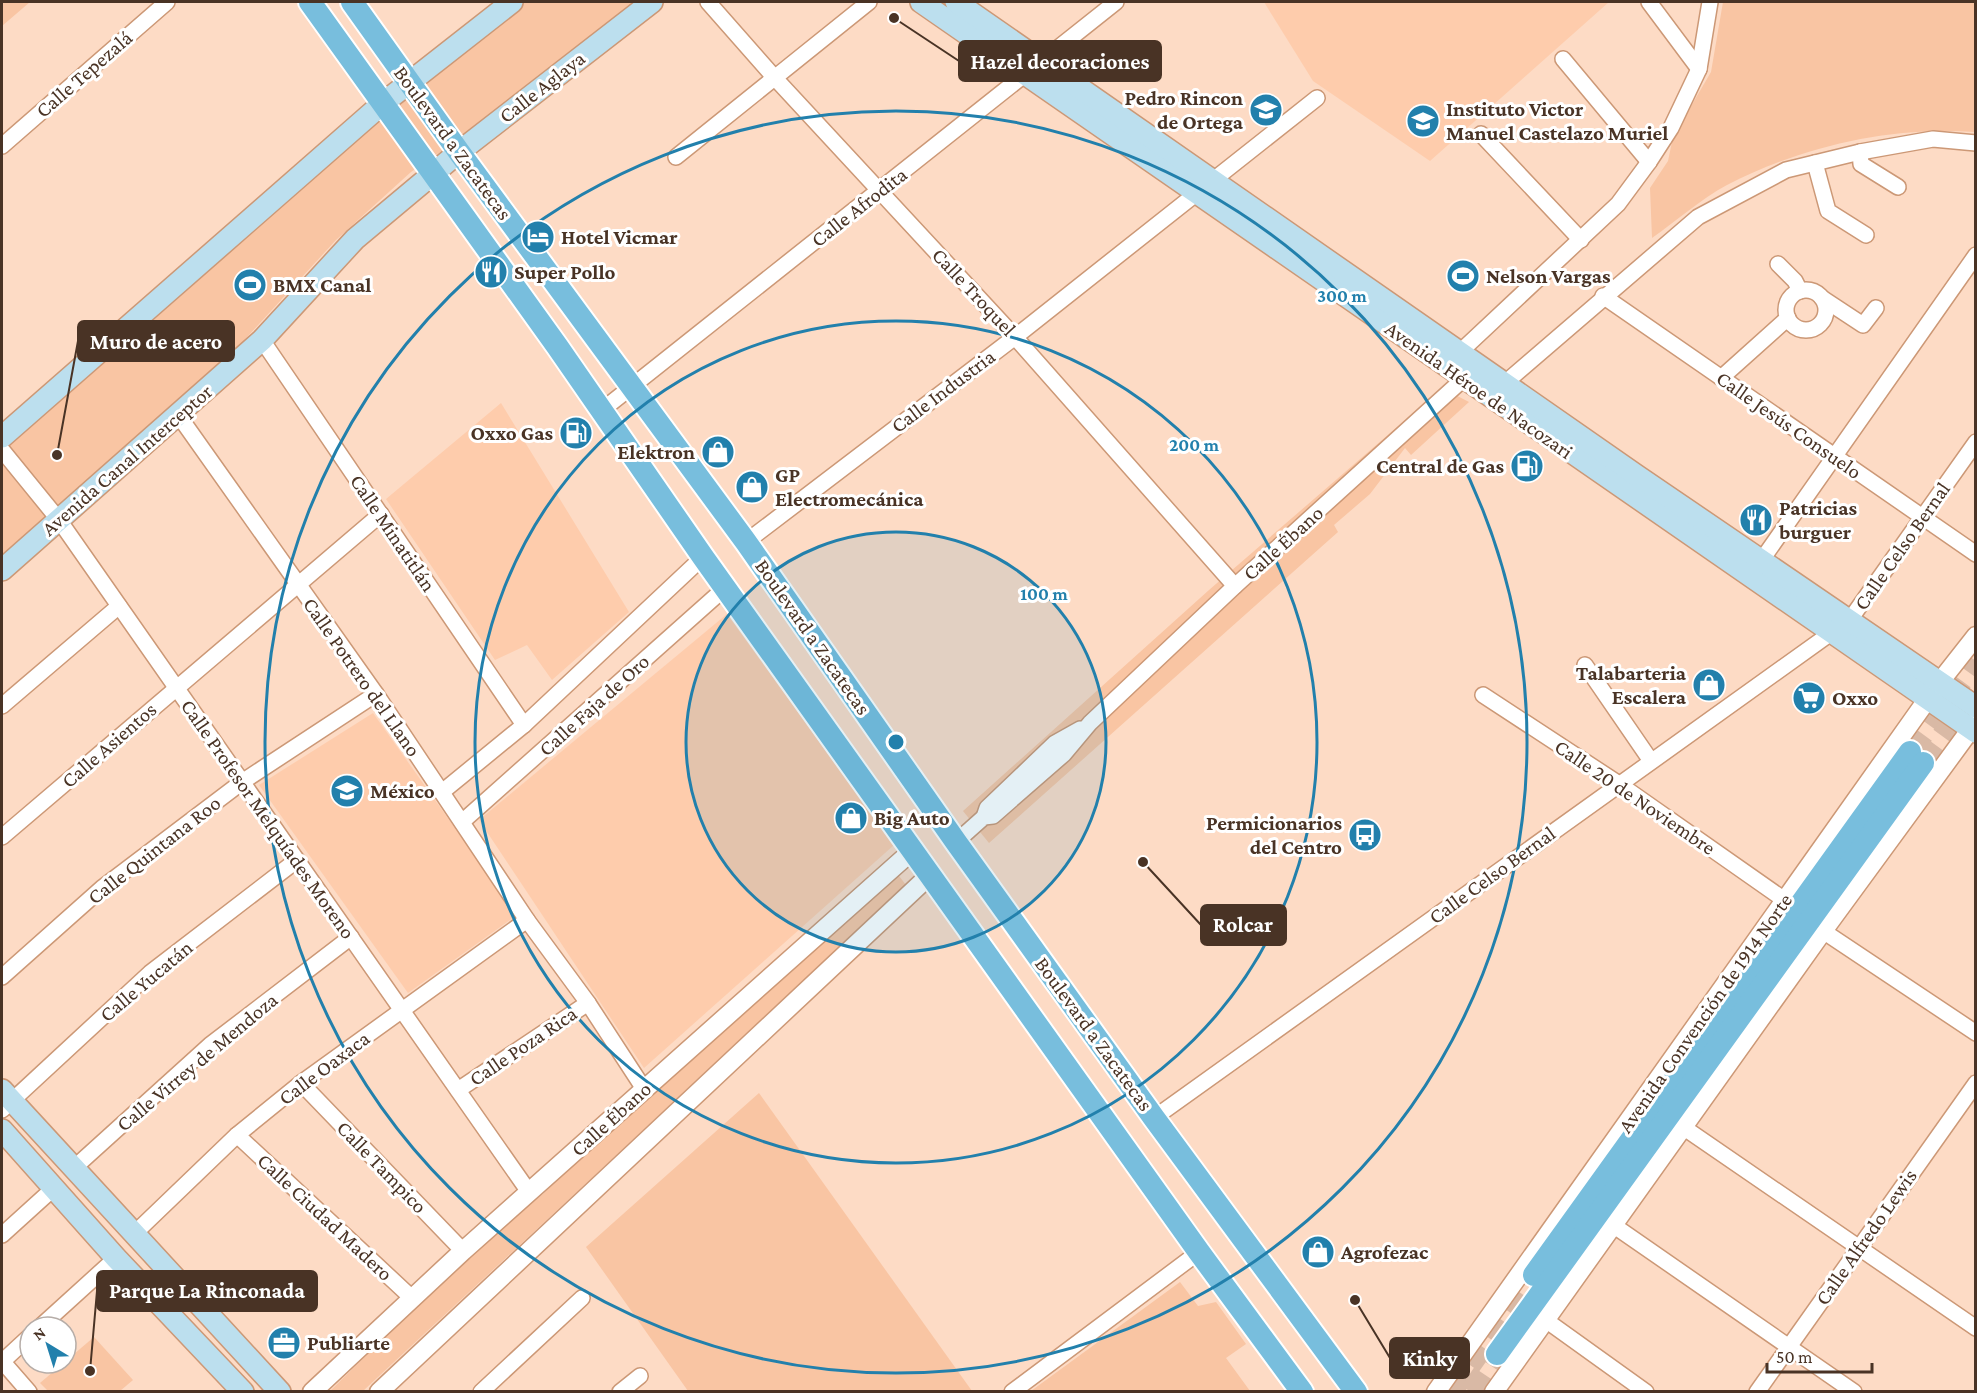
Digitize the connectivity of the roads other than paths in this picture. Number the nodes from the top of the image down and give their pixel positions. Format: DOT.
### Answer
graph roads {
  1 [pos="167,2"];
  2 [pos="310,2"];
  3 [pos="352,2"];
  4 [pos="512,2"];
  5 [pos="652,2"];
  6 [pos="708,2"];
  7 [pos="869,2"];
  8 [pos="921,2"];
  9 [pos="956,2"];
  10 [pos="1116,2"];
  11 [pos="1649,2"];
  12 [pos="1710,2"];
  13 [pos="1563,59"];
  14 [pos="1033,68"];
  15 [pos="1699,69"];
  16 [pos="774,77"];
  17 [pos="409,84"];
  18 [pos="1317,98"];
  19 [pos="382,104"];
  20 [pos="1481,134"];
  21 [pos="1976,143"];
  22 [pos="2,146"];
  23 [pos="459,152"];
  24 [pos="1860,152"];
  25 [pos="676,157"];
  26 [pos="1648,162"];
  27 [pos="1815,163"];
  28 [pos="432,173"];
  29 [pos="1213,180"];
  30 [pos="1898,188"];
  31 [pos="880,190"];
  32 [pos="1195,194"];
  33 [pos="1866,235"];
  34 [pos="1581,240"];
  35 [pos="1976,255"];
  36 [pos="1778,264"];
  37 [pos="1800,291"];
  38 [pos="1603,296"];
  39 [pos="1822,298"];
  40 [pos="1876,308"];
  41 [pos="1788,318"];
  42 [pos="1015,337"];
  43 [pos="262,340"];
  44 [pos="1460,352"];
  45 [pos="1471,372"];
  46 [pos="1726,374"];
  47 [pos="1505,383"];
  48 [pos="632,387"];
  49 [pos="602,411"];
  50 [pos="179,416"];
  51 [pos="2,437"];
  52 [pos="1976,442"];
  53 [pos="2,450"];
  54 [pos="1834,456"];
  55 [pos="381,514"];
  56 [pos="1923,517"];
  57 [pos="59,520"];
  58 [pos="746,542"];
  59 [pos="1976,554"];
  60 [pos="703,557"];
  61 [pos="1761,561"];
  62 [pos="2,570"];
  63 [pos="298,585"];
  64 [pos="1235,586"];
  65 [pos="726,588"];
  66 [pos="119,606"];
  67 [pos="1849,621"];
  68 [pos="1831,633"];
  69 [pos="1976,636"];
  70 [pos="1586,665"];
  71 [pos="176,687"];
  72 [pos="1934,691"];
  73 [pos="376,694"];
  74 [pos="1483,695"];
  75 [pos="2,706"];
  76 [pos="1976,707"];
  77 [pos="524,725"];
  78 [pos="1974,727"];
  79 [pos="1651,761"];
  80 [pos="242,782"];
  81 [pos="1619,784"];
  82 [pos="442,792"];
  83 [pos="462,822"];
  84 [pos="2,837"];
  85 [pos="956,842"];
  86 [pos="913,850"];
  87 [pos="297,860"];
  88 [pos="931,874"];
  89 [pos="1786,901"];
  90 [pos="527,920"];
  91 [pos="1822,931"];
  92 [pos="351,937"];
  93 [pos="2,977"];
  94 [pos="588,1003"];
  95 [pos="402,1010"];
  96 [pos="1976,1033"];
  97 [pos="301,1083"];
  98 [pos="1976,1083"];
  99 [pos="644,1089"];
  100 [pos="458,1090"];
  101 [pos="5,1100"];
  102 [pos="1154,1118"];
  103 [pos="1683,1127"];
  104 [pos="2,1130"];
  105 [pos="237,1135"];
  106 [pos="74,1168"];
  107 [pos="55,1187"];
  108 [pos="530,1192"];
  109 [pos="1613,1225"];
  110 [pos="135,1233"];
  111 [pos="2,1235"];
  112 [pos="1857,1248"];
  113 [pos="463,1251"];
  114 [pos="1199,1252"];
  115 [pos="116,1258"];
  116 [pos="1534,1275"];
  117 [pos="582,1298"];
  118 [pos="413,1299"];
  119 [pos="53,1315"];
  120 [pos="1547,1321"];
  121 [pos="1976,1328"];
  122 [pos="18,1347"];
  123 [pos="1789,1347"];
  124 [pos="1497,1354"];
  125 [pos="2,1362"];
  126 [pos="640,1376"];
  127 [pos="490,1388"];
  128 [pos="1356,1391"];
  129 [pos="29,1392"];
  130 [pos="243,1392"];
  131 [pos="280,1392"];
  132 [pos="312,1392"];
  133 [pos="379,1392"];
  134 [pos="620,1392"];
  135 [pos="1012,1392"];
  136 [pos="1302,1392"];
  137 [pos="1436,1392"];
  138 [pos="1494,1392"];
  139 [pos="1646,1392"];
  140 [pos="1757,1392"];
  141 [pos="1854,1392"];
  1 -- 22 [label="street, Calle Tepezalá"];
  2 -- 19 [label="main road, Boulevard a Zacatecas"];
  3 -- 17 [label="main road, Boulevard a Zacatecas"];
  4 -- 17 [label="main road"];
  5 -- 23 [label="main road, Calle Aglaya"];
  6 -- 16 [label="street, Calle Troquel"];
  7 -- 16 [label="street"];
  8 -- 14 [label="main road, Avenida Héroe de Nacozari"];
  9 -- 14 [label="main road, Avenida Héroe de Nacozari"];
  10 -- 14 [label="street, Calle Afrodita"];
  11 -- 15 [label="street"];
  12 -- 15 [label="street"];
  13 -- 26 [label="street"];
  14 -- 29 [label="main road, Avenida Héroe de Nacozari"];
  14 -- 31 [label="street, Calle Afrodita"];
  14 -- 32 [label="main road, Avenida Héroe de Nacozari"];
  15 -- 26 [label="street"];
  16 -- 25 [label="street"];
  16 -- 31 [label="street, Calle Troquel"];
  17 -- 19 [label="main road"];
  17 -- 23 [label="main road, Boulevard a Zacatecas"];
  18 -- 29 [label="street, Calle Industria"];
  19 -- 28 [label="main road, Boulevard a Zacatecas"];
  19 -- 51 [label="main road"];
  20 -- 34 [label="street"];
  21 -- 24 [label="street"];
  23 -- 28 [label="main road, Calle Aglaya"];
  23 -- 48 [label="main road, Boulevard a Zacatecas"];
  24 -- 27 [label="street"];
  24 -- 30 [label="street"];
  26 -- 34 [label="street"];
  27 -- 33 [label="street"];
  27 -- 38 [label="street"];
  28 -- 43 [label="main road, Avenida Canal Interceptor"];
  28 -- 49 [label="main road, Boulevard a Zacatecas"];
  29 -- 32 [label="street, Calle Industria"];
  29 -- 44 [label="main road, Avenida Héroe de Nacozari"];
  31 -- 42 [label="street, Calle Troquel"];
  31 -- 48 [label="street, Calle Afrodita"];
  32 -- 42 [label="street, Calle Industria"];
  32 -- 45 [label="main road, Avenida Héroe de Nacozari"];
  34 -- 44 [label="street"];
  35 -- 54 [label="street"];
  36 -- 37 [label="street"];
  37 -- 39 [label="street"];
  37 -- 41 [label="street"];
  38 -- 46 [label="street, Calle Jesús Consuelo"];
  38 -- 47 [label="street"];
  39 -- 40 [label="street"];
  39 -- 41 [label="street"];
  41 -- 46 [label="street"];
  42 -- 58 [label="street, Calle Industria"];
  42 -- 64 [label="street, Calle Troquel"];
  43 -- 50 [label="main road, Avenida Canal Interceptor"];
  43 -- 55 [label="street, Calle Minatitlán"];
  44 -- 45 [label="main road, Avenida Héroe de Nacozari"];
  45 -- 47 [label="main road, Avenida Héroe de Nacozari"];
  45 -- 64 [label="street, Calle Ébano"];
  45 -- 68 [label="main road, Avenida Héroe de Nacozari"];
  46 -- 54 [label="street, Calle Jesús Consuelo"];
  47 -- 61 [label="main road, Avenida Héroe de Nacozari"];
  48 -- 49 [label="street, Calle Afrodita"];
  48 -- 58 [label="main road, Boulevard a Zacatecas"];
  49 -- 60 [label="main road, Boulevard a Zacatecas"];
  50 -- 57 [label="main road, Avenida Canal Interceptor"];
  50 -- 63 [label="street, Calle Potrero del Llano"];
  52 -- 56 [label="street, Calle Celso Bernal"];
  53 -- 57 [label="street, Calle Profesor Melquíades Moreno"];
  54 -- 56 [label="street, Calle Jesús Consuelo"];
  54 -- 61 [label="street"];
  55 -- 63 [label="street, Calle Asientos"];
  55 -- 77 [label="street, Calle Minatitlán"];
  56 -- 59 [label="street, Calle Jesús Consuelo"];
  56 -- 67 [label="street, Calle Celso Bernal"];
  57 -- 62 [label="main road, Avenida Canal Interceptor"];
  57 -- 66 [label="street, Calle Profesor Melquíades Moreno"];
  58 -- 85 [label="main road, Boulevard a Zacatecas"];
  60 -- 65 [label="main road, Boulevard a Zacatecas"];
  60 -- 77 [label="street, Calle Faja de Oro"];
  61 -- 67 [label="main road, Avenida Héroe de Nacozari"];
  63 -- 71 [label="street, Calle Asientos"];
  63 -- 73 [label="street, Calle Potrero del Llano"];
  64 -- 85 [label="street, Calle Ébano"];
  65 -- 83 [label="street, Calle Faja de Oro"];
  65 -- 86 [label="main road, Boulevard a Zacatecas"];
  66 -- 71 [label="street, Calle Profesor Melquíades Moreno"];
  66 -- 75 [label="street"];
  67 -- 72 [label="main road, Avenida Héroe de Nacozari"];
  68 -- 72 [label="main road, Avenida Héroe de Nacozari"];
  68 -- 79 [label="street, Calle Celso Bernal"];
  69 -- 72 [label="street, Avenida Convención de 1914 Norte"];
  70 -- 79 [label="street"];
  71 -- 80 [label="street, Calle Profesor Melquíades Moreno"];
  71 -- 84 [label="street, Calle Asientos"];
  72 -- 76 [label="main road"];
  72 -- 78 [label="main road"];
  72 -- 89 [label="street, Avenida Convención de 1914 Norte"];
  73 -- 80 [label="street, Calle Quintana Roo"];
  73 -- 82 [label="street, Calle Potrero del Llano"];
  74 -- 81 [label="street, Calle 20 de Noviembre"];
  77 -- 82 [label="street, Calle Faja de Oro"];
  78 -- 91 [label="street"];
  79 -- 81 [label="street, Calle Celso Bernal"];
  80 -- 87 [label="street, Calle Profesor Melquíades Moreno"];
  80 -- 93 [label="street, Calle Quintana Roo"];
  81 -- 89 [label="street, Calle 20 de Noviembre"];
  81 -- 102 [label="street, Calle Celso Bernal"];
  82 -- 83 [label="street, Calle Potrero del Llano"];
  83 -- 90 [label="street, Calle Potrero del Llano"];
  85 -- 102 [label="main road, Boulevard a Zacatecas"];
  86 -- 88 [label="main road, Boulevard a Zacatecas"];
  86 -- 99 [label="street, Calle Ébano"];
  87 -- 92 [label="street, Calle Profesor Melquíades Moreno"];
  87 -- 101 [label="street, Calle Yucatán"];
  88 -- 114 [label="main road, Boulevard a Zacatecas"];
  88 -- 133 [label="street, Calle Ébano"];
  89 -- 137 [label="street, Avenida Convención de 1914 Norte"];
  90 -- 94 [label="street, Calle Potrero del Llano"];
  90 -- 95 [label="street, Calle Oaxaca"];
  91 -- 96 [label="street"];
  91 -- 103 [label="street"];
  92 -- 95 [label="street, Calle Profesor Melquíades Moreno"];
  92 -- 106 [label="street, Calle Virrey de Mendoza"];
  94 -- 99 [label="street, Calle Potrero del Llano"];
  94 -- 100 [label="street, Calle Poza Rica"];
  95 -- 97 [label="street, Calle Oaxaca"];
  95 -- 100 [label="street, Calle Profesor Melquíades Moreno"];
  97 -- 105 [label="street, Calle Oaxaca"];
  97 -- 113 [label="street, Calle Tampico"];
  98 -- 112 [label="street, Calle Alfredo Lewis"];
  99 -- 108 [label="street, Calle Ébano"];
  100 -- 108 [label="street, Calle Profesor Melquíades Moreno"];
  101 -- 106 [label="main road"];
  102 -- 128 [label="main road, Boulevard a Zacatecas"];
  103 -- 109 [label="street"];
  103 -- 112 [label="street"];
  104 -- 107 [label="main road"];
  105 -- 110 [label="street, Calle Oaxaca"];
  105 -- 118 [label="street, Calle Ciudad Madero"];
  106 -- 110 [label="main road"];
  107 -- 111 [label="street"];
  107 -- 115 [label="main road"];
  108 -- 113 [label="street, Calle Ébano"];
  109 -- 120 [label="street"];
  109 -- 123 [label="street"];
  110 -- 131 [label="main road"];
  112 -- 121 [label="street"];
  112 -- 123 [label="street, Calle Alfredo Lewis"];
  113 -- 118 [label="street, Calle Ébano"];
  114 -- 135 [label="street"];
  114 -- 136 [label="main road, Boulevard a Zacatecas"];
  115 -- 119 [label="street"];
  115 -- 130 [label="main road"];
  116 -- 124 [label="main road, Avenida Convención de 1914 Norte"];
  117 -- 127 [label="street"];
  118 -- 132 [label="street, Calle Ébano"];
  120 -- 138 [label="street"];
  120 -- 139 [label="street"];
  122 -- 125 [label="street"];
  123 -- 140 [label="street, Calle Alfredo Lewis"];
  123 -- 141 [label="street"];
  125 -- 129 [label="street"];
  126 -- 134 [label="street"];
}
